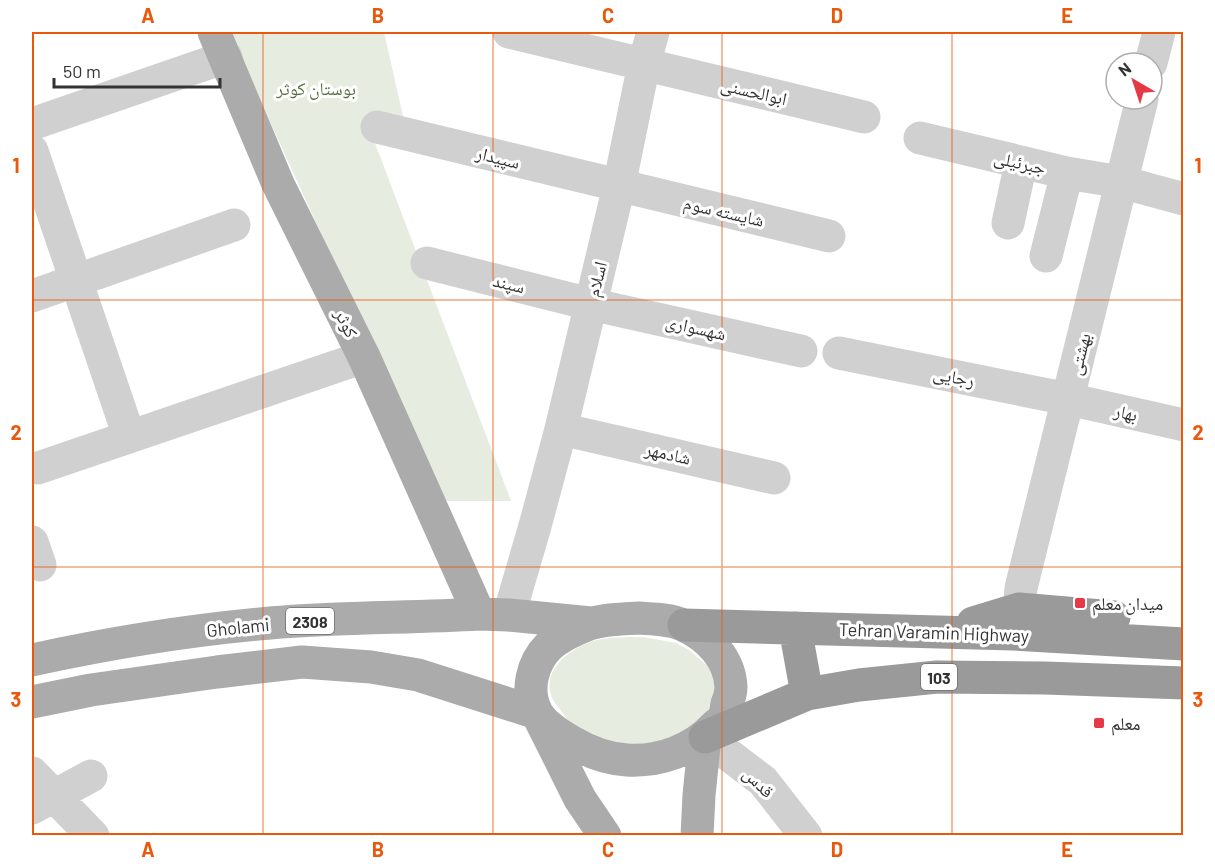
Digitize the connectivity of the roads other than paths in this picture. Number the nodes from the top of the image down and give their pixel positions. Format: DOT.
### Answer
graph roads {
  1 [pos="509,32"];
  2 [pos="653,32"];
  3 [pos="1159,32"];
  4 [pos="220,44"];
  5 [pos="1154,51"];
  6 [pos="644,64"];
  7 [pos="1139,111"];
  8 [pos="864,117"];
  9 [pos="32,124"];
  10 [pos="377,128"];
  11 [pos="920,138"];
  12 [pos="32,152"];
  13 [pos="1021,163"];
  14 [pos="1067,173"];
  15 [pos="1121,182"];
  16 [pos="619,186"];
  17 [pos="1184,199"];
  18 [pos="1008,223"];
  19 [pos="234,225"];
  20 [pos="829,236"];
  21 [pos="1046,256"];
  22 [pos="427,263"];
  23 [pos="76,281"];
  24 [pos="32,296"];
  25 [pos="590,303"];
  26 [pos="801,351"];
  27 [pos="839,353"];
  28 [pos="364,357"];
  29 [pos="1068,399"];
  30 [pos="1184,425"];
  31 [pos="561,429"];
  32 [pos="129,436"];
  33 [pos="38,468"];
  34 [pos="774,478"];
  35 [pos="1018,609"];
  36 [pos="494,615"];
  37 [pos="1184,622"];
  38 [pos="591,623"];
  39 [pos="684,625"];
  40 [pos="795,628"];
  41 [pos="942,632"];
  42 [pos="1184,644"];
  43 [pos="32,660"];
  44 [pos="1184,683"];
  45 [pos="807,694"];
  46 [pos="32,702"];
  47 [pos="537,713"];
  48 [pos="705,737"];
  49 [pos="91,776"];
  50 [pos="39,792"];
  51 [pos="580,799"];
  52 [pos="93,836"];
  53 [pos="590,836"];
  54 [pos="605,836"];
  55 [pos="697,836"];
  56 [pos="806,836"];
  1 -- 6 [label="street, ابوالحسنی"];
  2 -- 6 [label="street, اسلام"];
  3 -- 5 [label="street"];
  4 -- 9 [label="street"];
  4 -- 28 [label="main road, کوثر"];
  6 -- 8 [label="street, ابوالحسنی"];
  6 -- 16 [label="street, اسلام"];
  7 -- 15 [label="street, بهشتی"];
  10 -- 16 [label="street, سپیدار"];
  11 -- 13 [label="street, جبرئیلی"];
  12 -- 23 [label="street"];
  13 -- 14 [label="street, جبرئیلی"];
  13 -- 18 [label="street"];
  14 -- 15 [label="street, جبرئیلی"];
  14 -- 21 [label="street"];
  15 -- 17 [label="street, جبرئیلی"];
  15 -- 29 [label="street, بهشتی"];
  16 -- 20 [label="street, شایسته سوم"];
  16 -- 25 [label="street, اسلام"];
  19 -- 23 [label="street"];
  22 -- 25 [label="street, سپند"];
  23 -- 24 [label="street"];
  23 -- 32 [label="street"];
  25 -- 26 [label="street, شهسواری"];
  25 -- 31 [label="street, اسلام"];
  27 -- 29 [label="street, رجایی"];
  28 -- 32 [label="street"];
  28 -- 36 [label="main road, کوثر"];
  29 -- 30 [label="street, بهار"];
  29 -- 35 [label="street, بهشتی"];
  31 -- 34 [label="street, شادمهر"];
  31 -- 36 [label="street, اسلام"];
  32 -- 33 [label="street"];
  35 -- 37 [label="highway"];
  35 -- 41 [label="highway"];
  36 -- 38 [label="main road, Gholami / 2308"];
  36 -- 43 [label="main road, Gholami / 2308"];
  38 -- 39 [label="main road"];
  38 -- 47 [label="main road"];
  39 -- 40 [label="highway, Tehran Varamin Highway"];
  39 -- 48 [label="main road"];
  40 -- 41 [label="highway, Tehran Varamin Highway"];
  40 -- 45 [label="highway"];
  41 -- 42 [label="highway, Tehran Varamin Highway"];
  44 -- 45 [label="highway, 103"];
  45 -- 48 [label="highway, 103"];
  46 -- 47 [label="main road"];
  47 -- 48 [label="main road"];
  47 -- 51 [label="main road"];
  48 -- 55 [label="main road"];
  48 -- 56 [label="street, قدس"];
  49 -- 50 [label="street"];
  50 -- 52 [label="street"];
  51 -- 53 [label="main road"];
  51 -- 54 [label="main road"];
}
